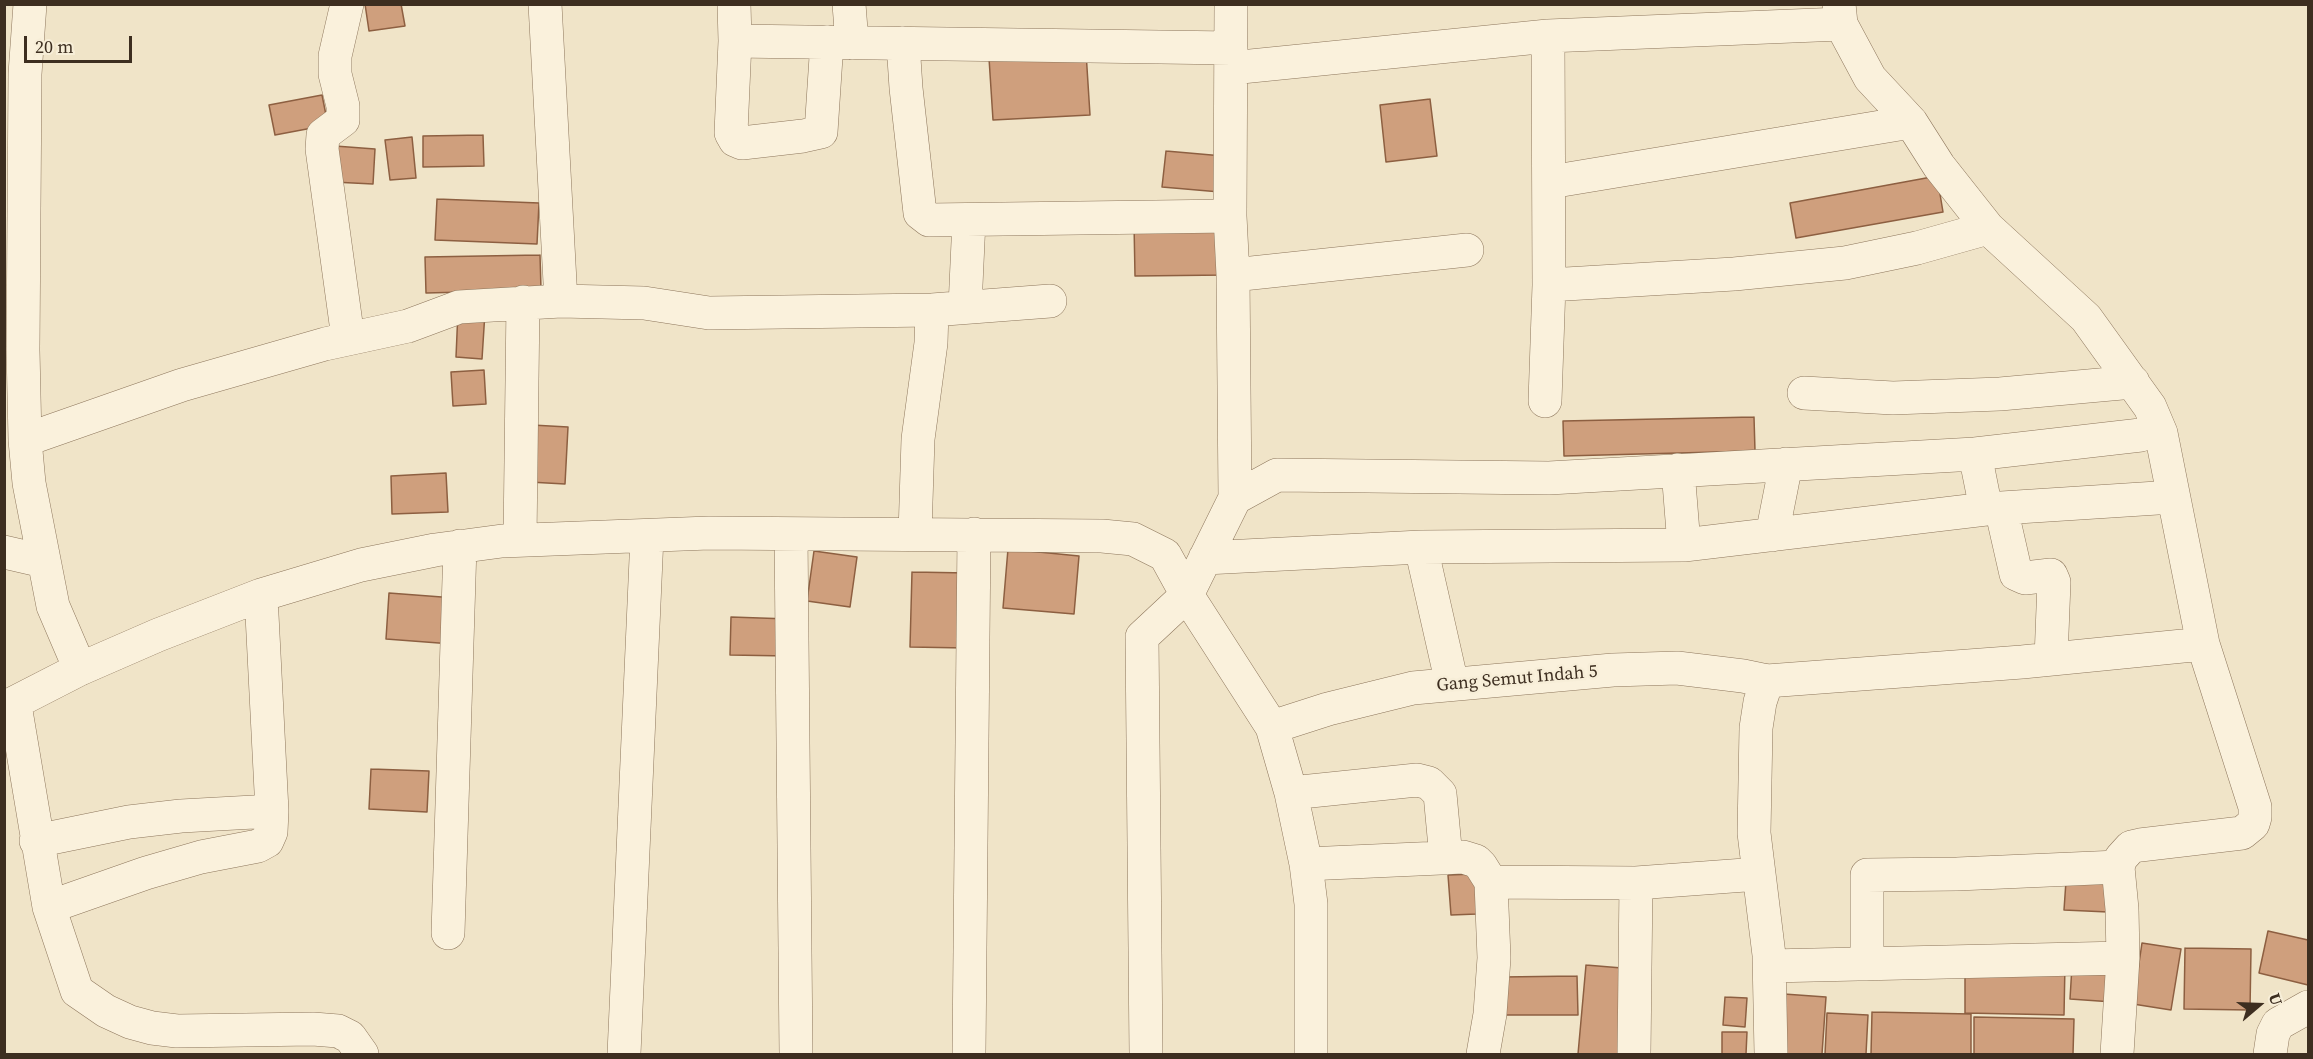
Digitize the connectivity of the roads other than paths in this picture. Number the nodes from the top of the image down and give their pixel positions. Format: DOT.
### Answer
graph roads {
  1 [pos="347,4"];
  2 [pos="545,4"];
  3 [pos="734,4"];
  4 [pos="849,4"];
  5 [pos="1231,4"];
  6 [pos="1840,14"];
  7 [pos="21,18"];
  8 [pos="1548,36"];
  9 [pos="735,41"];
  10 [pos="840,43"];
  11 [pos="903,43"];
  12 [pos="1231,58"];
  13 [pos="15,74"];
  14 [pos="1911,122"];
  15 [pos="1550,182"];
  16 [pos="1230,216"];
  17 [pos="969,220"];
  18 [pos="1988,228"];
  19 [pos="1467,250"];
  20 [pos="1233,275"];
  21 [pos="1549,285"];
  22 [pos="561,301"];
  23 [pos="1050,301"];
  24 [pos="523,302"];
  25 [pos="965,307"];
  26 [pos="932,310"];
  27 [pos="348,338"];
  28 [pos="2133,382"];
  29 [pos="1804,393"];
  30 [pos="1545,401"];
  31 [pos="2141,435"];
  32 [pos="26,440"];
  33 [pos="1975,454"];
  34 [pos="1786,464"];
  35 [pos="1678,470"];
  36 [pos="2173,497"];
  37 [pos="1235,498"];
  38 [pos="1994,508"];
  39 [pos="791,534"];
  40 [pos="915,534"];
  41 [pos="974,534"];
  42 [pos="1772,534"];
  43 [pos="647,536"];
  44 [pos="520,540"];
  45 [pos="1684,545"];
  46 [pos="460,546"];
  47 [pos="1421,547"];
  48 [pos="4,552"];
  49 [pos="1205,558"];
  50 [pos="43,561"];
  51 [pos="261,595"];
  52 [pos="1187,595"];
  53 [pos="2204,644"];
  54 [pos="2051,659"];
  55 [pos="81,669"];
  56 [pos="1767,681"];
  57 [pos="1452,684"];
  58 [pos="10,706"];
  59 [pos="1272,727"];
  60 [pos="1291,793"];
  61 [pos="272,811"];
  62 [pos="36,842"];
  63 [pos="1446,858"];
  64 [pos="1306,864"];
  65 [pos="2118,867"];
  66 [pos="1759,874"];
  67 [pos="1491,882"];
  68 [pos="1636,883"];
  69 [pos="49,907"];
  70 [pos="448,933"];
  71 [pos="2123,958"];
  72 [pos="1867,964"];
  73 [pos="1770,966"];
  74 [pos="2308,1006"];
  75 [pos="362,1054"];
  76 [pos="624,1054"];
  77 [pos="796,1054"];
  78 [pos="969,1054"];
  79 [pos="1146,1054"];
  80 [pos="1311,1054"];
  81 [pos="1483,1054"];
  82 [pos="1635,1054"];
  83 [pos="1772,1054"];
  84 [pos="2117,1054"];
  85 [pos="2270,1054"];
  1 -- 27 [label="street"];
  2 -- 22 [label="street"];
  3 -- 9 [label="street"];
  4 -- 10 [label="street"];
  5 -- 12 [label="street"];
  6 -- 8 [label="street"];
  6 -- 14 [label="street"];
  7 -- 13 [label="street"];
  8 -- 12 [label="street"];
  8 -- 15 [label="street"];
  9 -- 10 [label="street"];
  9 -- 10 [label="street"];
  10 -- 11 [label="street"];
  11 -- 12 [label="street"];
  11 -- 17 [label="street"];
  12 -- 16 [label="street"];
  13 -- 32 [label="street"];
  14 -- 15 [label="street"];
  14 -- 18 [label="street"];
  15 -- 21 [label="street"];
  16 -- 17 [label="street"];
  16 -- 20 [label="street"];
  17 -- 25 [label="street"];
  18 -- 21 [label="street"];
  18 -- 28 [label="street"];
  19 -- 20 [label="street"];
  20 -- 37 [label="street"];
  21 -- 30 [label="street"];
  22 -- 24 [label="street"];
  22 -- 26 [label="street"];
  23 -- 25 [label="street"];
  24 -- 27 [label="street"];
  24 -- 44 [label="street"];
  25 -- 26 [label="street"];
  26 -- 40 [label="street"];
  27 -- 32 [label="street"];
  28 -- 29 [label="street"];
  28 -- 36 [label="street"];
  31 -- 33 [label="street"];
  32 -- 50 [label="street"];
  33 -- 34 [label="street"];
  33 -- 38 [label="street"];
  34 -- 35 [label="street"];
  34 -- 42 [label="street"];
  35 -- 37 [label="street"];
  35 -- 45 [label="street"];
  36 -- 38 [label="street"];
  36 -- 53 [label="street"];
  37 -- 49 [label="street"];
  38 -- 42 [label="street"];
  38 -- 54 [label="street"];
  39 -- 40 [label="street"];
  39 -- 43 [label="street"];
  39 -- 77 [label="street"];
  40 -- 41 [label="street"];
  41 -- 52 [label="street"];
  41 -- 78 [label="street"];
  42 -- 45 [label="street"];
  43 -- 44 [label="street"];
  43 -- 76 [label="street"];
  44 -- 46 [label="street"];
  45 -- 47 [label="street"];
  46 -- 51 [label="street"];
  46 -- 70 [label="street"];
  47 -- 49 [label="street"];
  47 -- 57 [label="street"];
  48 -- 50 [label="street"];
  49 -- 52 [label="street"];
  50 -- 55 [label="street"];
  51 -- 55 [label="street"];
  51 -- 61 [label="street"];
  52 -- 59 [label="street"];
  52 -- 79 [label="street"];
  53 -- 54 [label="street, Gang Semut Indah 5"];
  53 -- 65 [label="street"];
  54 -- 56 [label="street, Gang Semut Indah 5"];
  55 -- 58 [label="street"];
  56 -- 57 [label="street, Gang Semut Indah 5"];
  56 -- 66 [label="street"];
  57 -- 59 [label="street, Gang Semut Indah 5"];
  58 -- 62 [label="street"];
  59 -- 60 [label="street"];
  60 -- 63 [label="street"];
  60 -- 64 [label="street"];
  61 -- 62 [label="street"];
  61 -- 69 [label="street"];
  62 -- 69 [label="street"];
  63 -- 64 [label="street"];
  63 -- 67 [label="street"];
  64 -- 80 [label="street"];
  65 -- 71 [label="street"];
  65 -- 72 [label="street"];
  66 -- 68 [label="street"];
  66 -- 73 [label="street"];
  67 -- 68 [label="street"];
  67 -- 81 [label="street"];
  68 -- 82 [label="street"];
  69 -- 75 [label="street"];
  71 -- 72 [label="street"];
  71 -- 84 [label="street"];
  72 -- 73 [label="street"];
  73 -- 83 [label="street"];
  74 -- 85 [label="street"];
}
